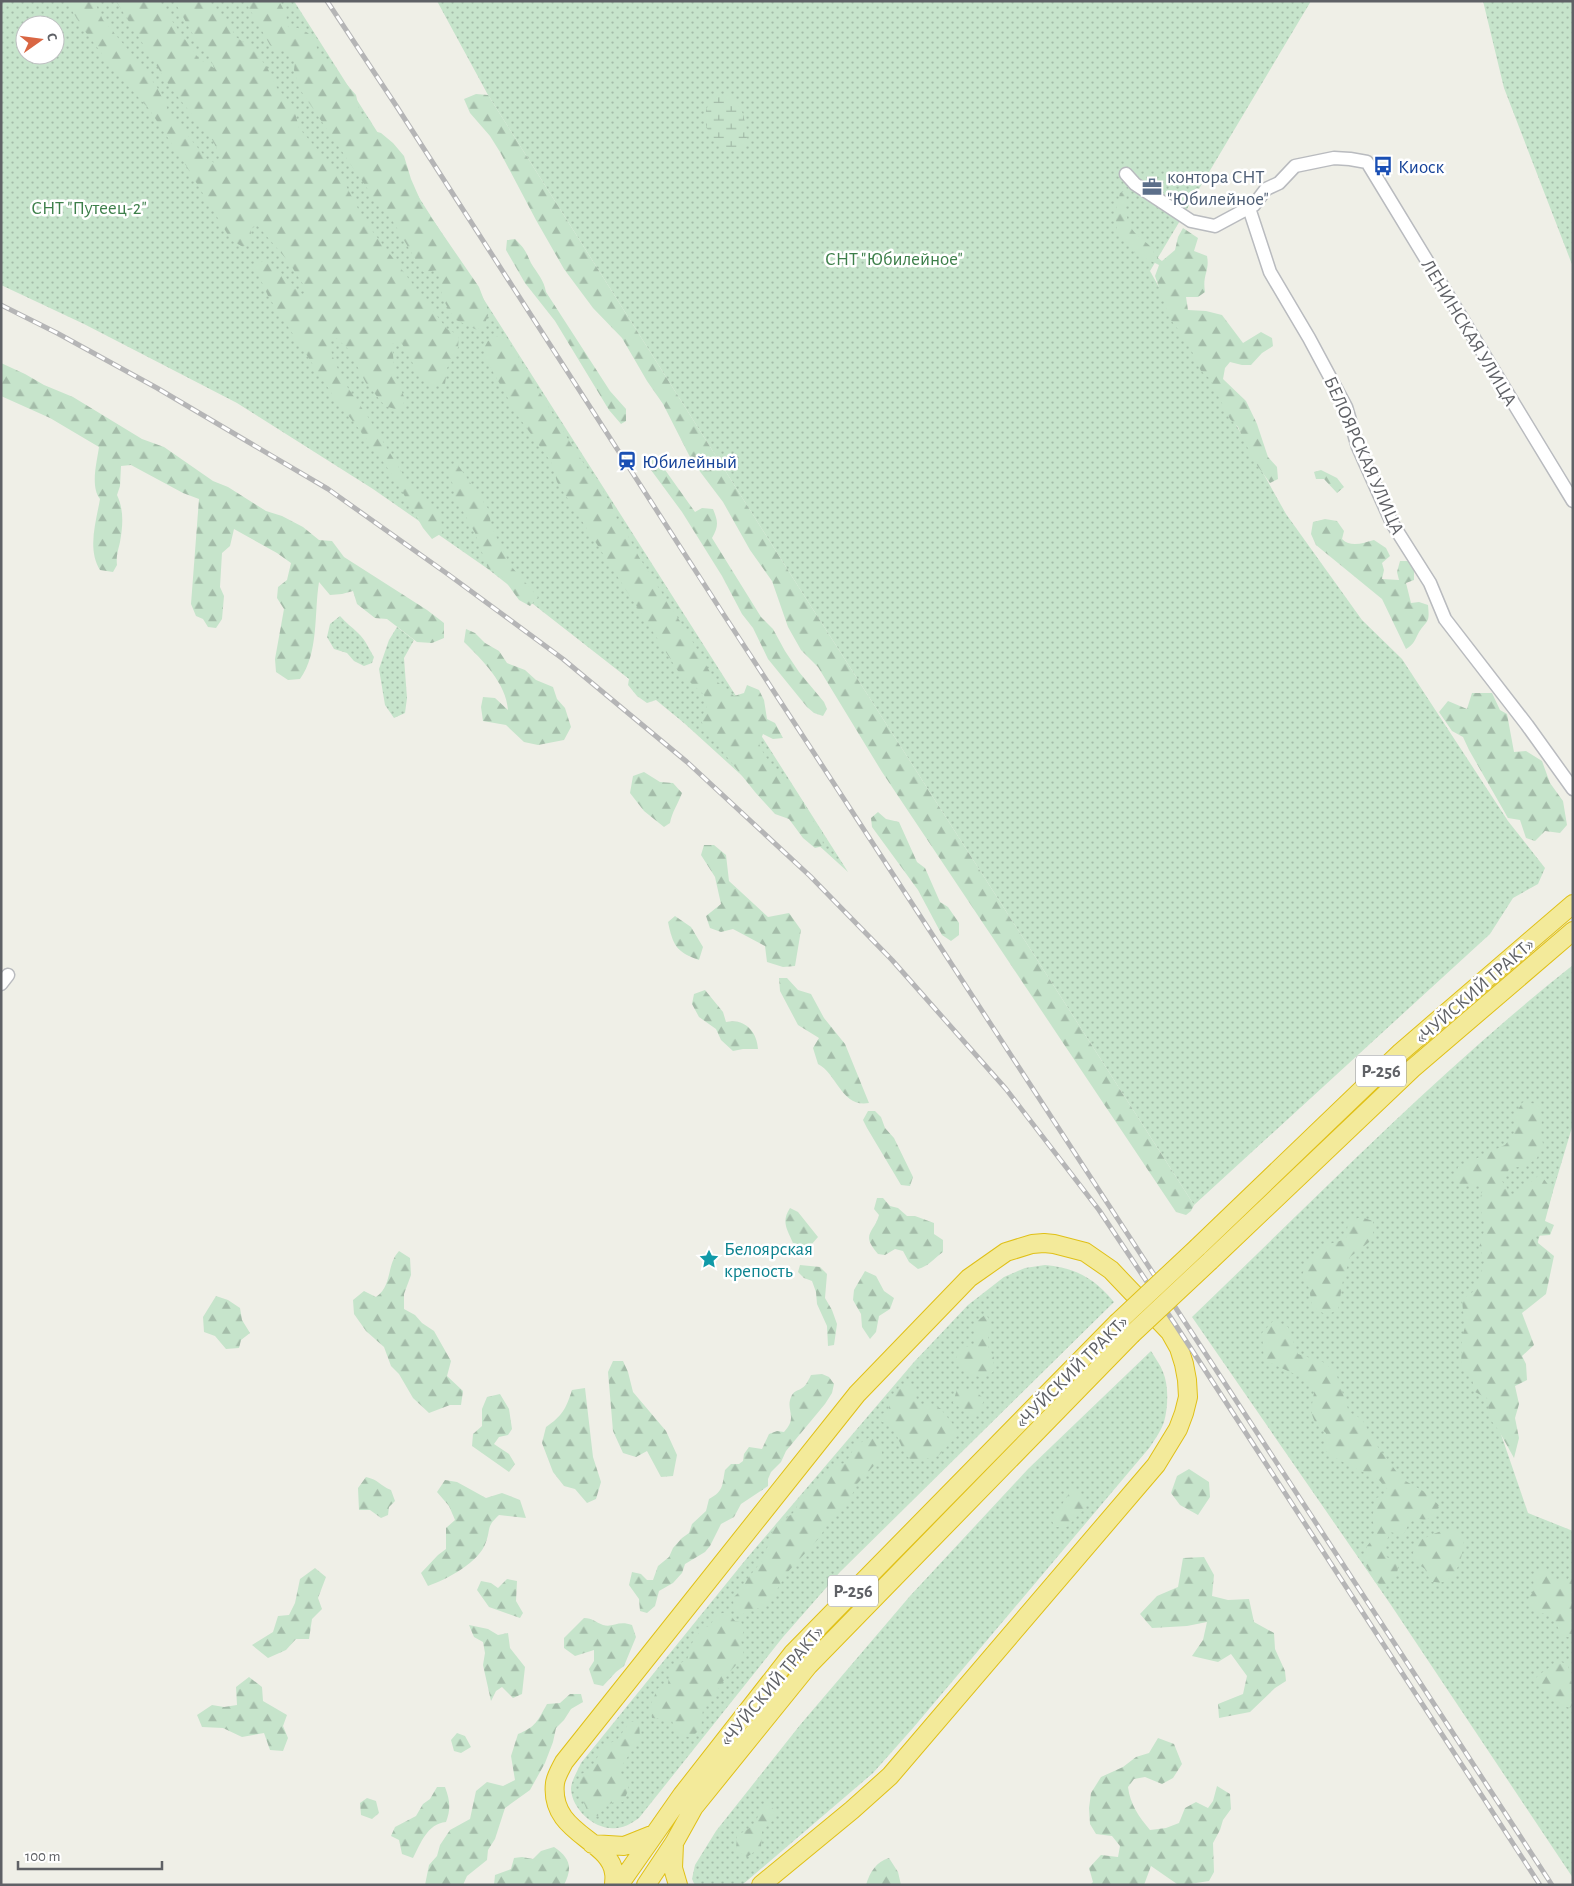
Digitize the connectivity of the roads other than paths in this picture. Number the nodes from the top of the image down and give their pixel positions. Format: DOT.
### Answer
graph roads {
  1 [pos="1126,174"];
  2 [pos="1249,208"];
  3 [pos="1573,501"];
  4 [pos="1573,789"];
  5 [pos="1573,904"];
  6 [pos="1573,930"];
  7 [pos="655,1834"];
  8 [pos="674,1843"];
  9 [pos="592,1844"];
  10 [pos="614,1885"];
  11 [pos="619,1885"];
  12 [pos="646,1885"];
  13 [pos="678,1885"];
  14 [pos="761,1885"];
  1 -- 2 [label="street"];
  2 -- 3 [label="street, ЛЕНИНСКАЯ УЛИЦА"];
  2 -- 4 [label="street, БЕЛОЯРСКАЯ УЛИЦА"];
  5 -- 7 [label="highway, «ЧУЙСКИЙ ТРАКТ» / Р-256, bridge"];
  6 -- 8 [label="highway, «ЧУЙСКИЙ ТРАКТ» / Р-256, bridge"];
  7 -- 9 [label="highway"];
  7 -- 11 [label="highway, «ЧУЙСКИЙ ТРАКТ» / Р-256"];
  8 -- 12 [label="highway, «ЧУЙСКИЙ ТРАКТ» / Р-256"];
  8 -- 13 [label="highway"];
  9 -- 10 [label="highway"];
  9 -- 14 [label="highway"];
}
